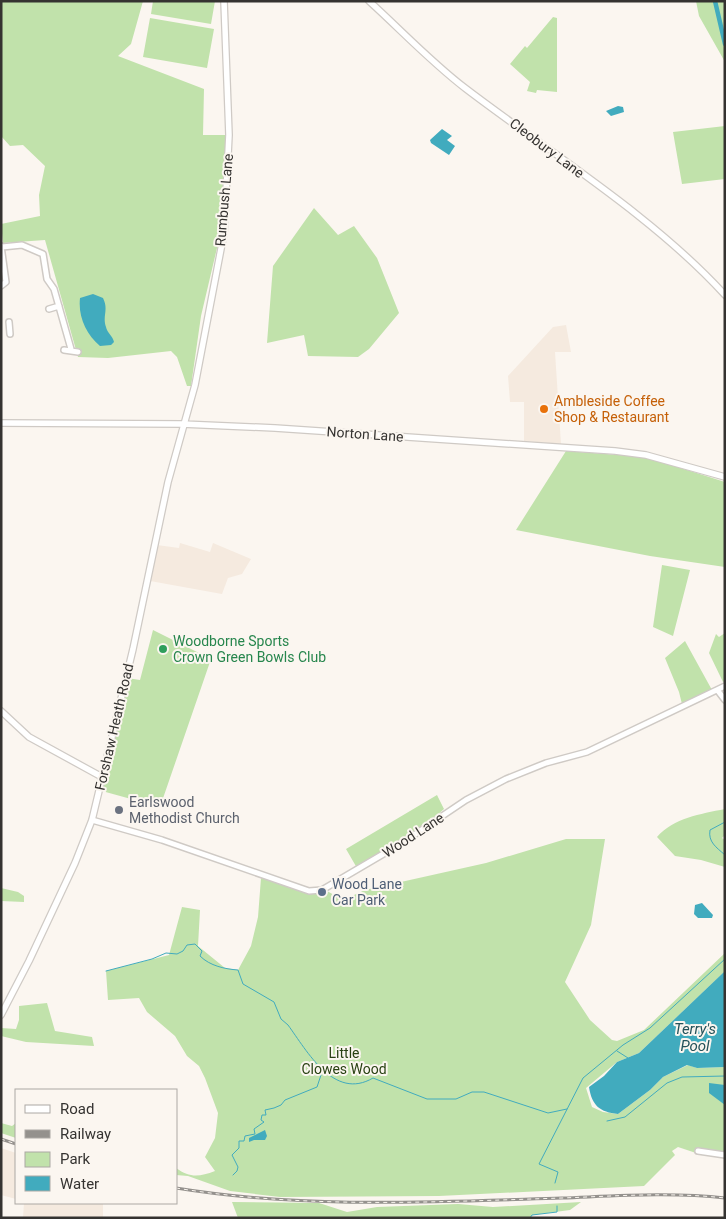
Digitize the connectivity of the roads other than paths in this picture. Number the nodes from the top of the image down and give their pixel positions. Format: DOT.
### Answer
graph roads {
  1 [pos="224,1"];
  2 [pos="369,1"];
  3 [pos="1,247"];
  4 [pos="1,286"];
  5 [pos="725,295"];
  6 [pos="59,306"];
  7 [pos="48,309"];
  8 [pos="1,328"];
  9 [pos="9,328"];
  10 [pos="64,350"];
  11 [pos="71,350"];
  12 [pos="78,352"];
  13 [pos="1,423"];
  14 [pos="182,424"];
  15 [pos="725,477"];
  16 [pos="725,686"];
  17 [pos="718,691"];
  18 [pos="725,700"];
  19 [pos="1,711"];
  20 [pos="102,777"];
  21 [pos="92,820"];
  22 [pos="1,1014"];
  23 [pos="698,1151"];
  24 [pos="725,1155"];
  1 -- 14 [label="street, Rumbush Lane"];
  2 -- 5 [label="street, Cleobury Lane"];
  3 -- 4 [label="street"];
  3 -- 6 [label="street"];
  6 -- 7 [label="street"];
  6 -- 11 [label="street"];
  8 -- 9 [label="street"];
  10 -- 11 [label="street"];
  11 -- 12 [label="street"];
  13 -- 14 [label="street, Norton Lane"];
  14 -- 15 [label="street, Norton Lane"];
  14 -- 20 [label="street, Forshaw Heath Road"];
  16 -- 17 [label="street, Wood Lane"];
  17 -- 18 [label="street"];
  17 -- 21 [label="street, Wood Lane"];
  19 -- 20 [label="street"];
  20 -- 21 [label="street, Forshaw Heath Road"];
  21 -- 22 [label="street, Forshaw Heath Road"];
  23 -- 24 [label="street"];
}
